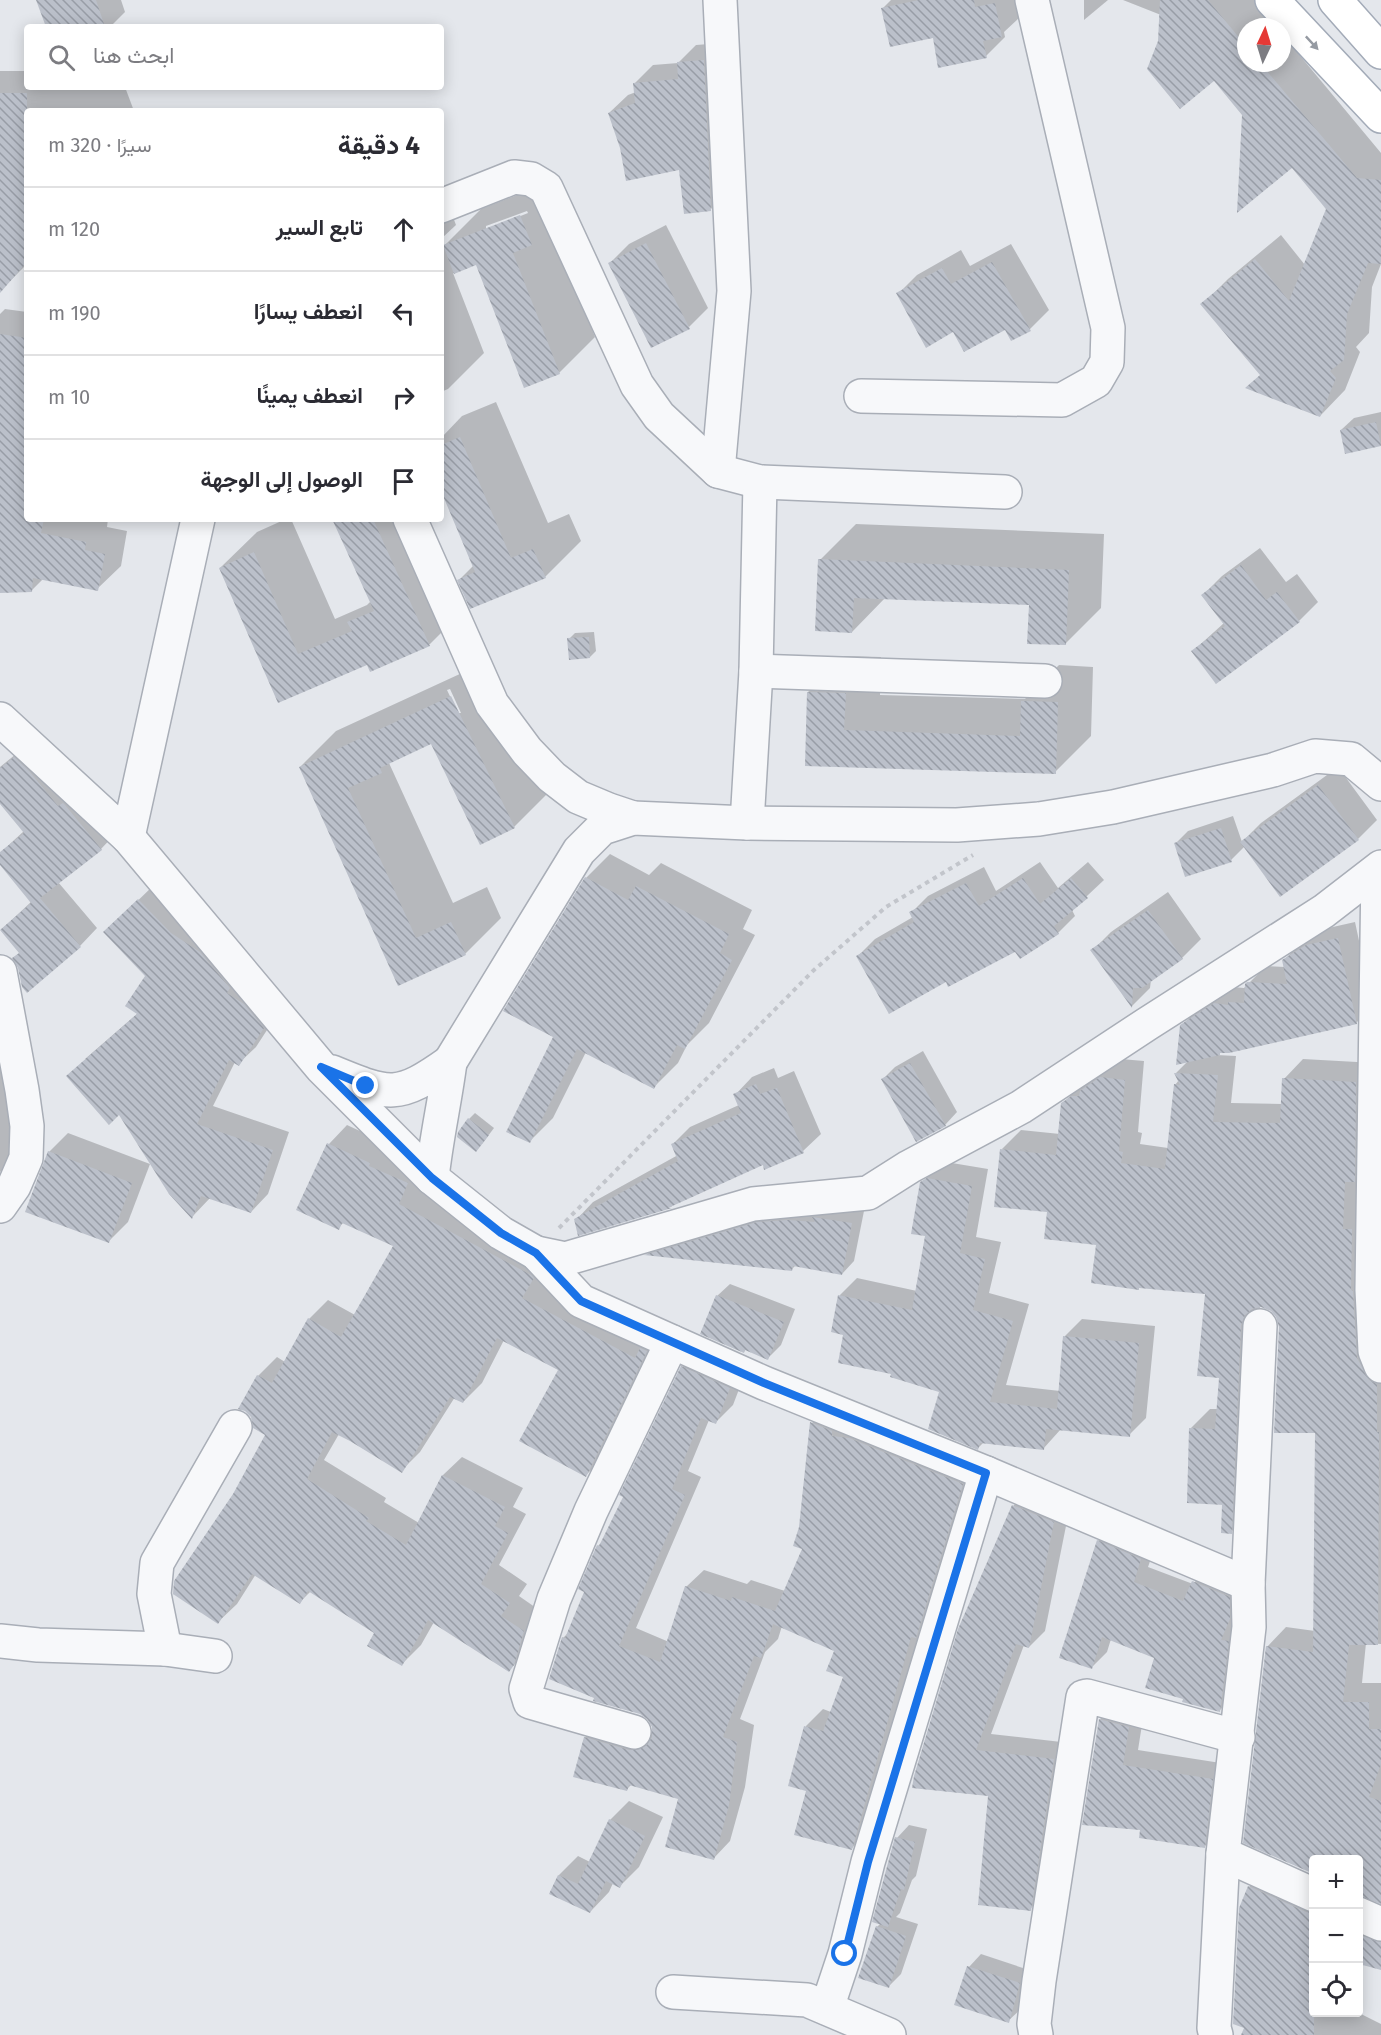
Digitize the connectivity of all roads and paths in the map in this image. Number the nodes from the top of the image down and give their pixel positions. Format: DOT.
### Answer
graph roads {
  1 [pos="720,0"];
  2 [pos="1032,0"];
  3 [pos="1272,0"];
  4 [pos="1335,0"];
  5 [pos="1381,52"];
  6 [pos="1381,116"];
  7 [pos="444,205"];
  8 [pos="861,396"];
  9 [pos="718,471"];
  10 [pos="760,482"];
  11 [pos="1005,492"];
  12 [pos="197,522"];
  13 [pos="411,522"];
  14 [pos="756,671"];
  15 [pos="1045,681"];
  16 [pos="0,719"];
  17 [pos="1381,784"];
  18 [pos="633,818"];
  19 [pos="747,823"];
  20 [pos="128,837"];
  21 [pos="980,851"];
  22 [pos="1380,869"];
  23 [pos="0,972"];
  24 [pos="450,1062"];
  25 [pos="321,1067"];
  26 [pos="432,1178"];
  27 [pos="0,1206"];
  28 [pos="536,1253"];
  29 [pos="1260,1326"];
  30 [pos="672,1342"];
  31 [pos="1381,1366"];
  32 [pos="235,1427"];
  33 [pos="986,1473"];
  34 [pos="1248,1584"];
  35 [pos="0,1641"];
  36 [pos="165,1649"];
  37 [pos="214,1656"];
  38 [pos="634,1732"];
  39 [pos="1238,1737"];
  40 [pos="1223,1854"];
  41 [pos="1309,1892"];
  42 [pos="1363,1916"];
  43 [pos="1381,1924"];
  44 [pos="673,1992"];
  45 [pos="827,2008"];
  46 [pos="889,2035"];
  47 [pos="1036,2035"];
  48 [pos="1216,2035"];
  1 -- 9 [label="street"];
  2 -- 8 [label="street"];
  3 -- 6 [label="main road, one-way"];
  4 -- 5 [label="main road"];
  7 -- 9 [label="street"];
  9 -- 10 [label="street"];
  10 -- 11 [label="street"];
  10 -- 14 [label="street"];
  12 -- 20 [label="street"];
  13 -- 18 [label="street"];
  14 -- 15 [label="street"];
  14 -- 19 [label="street"];
  16 -- 20 [label="street"];
  17 -- 19 [label="street"];
  18 -- 19 [label="street"];
  18 -- 24 [label="street"];
  20 -- 25 [label="street"];
  21 -- 28 [label="path"];
  22 -- 28 [label="street"];
  22 -- 31 [label="street"];
  23 -- 27 [label="street"];
  24 -- 25 [label="street"];
  24 -- 26 [label="street"];
  25 -- 26 [label="street"];
  26 -- 28 [label="street"];
  28 -- 30 [label="street"];
  29 -- 34 [label="street"];
  30 -- 33 [label="street"];
  30 -- 38 [label="street"];
  32 -- 36 [label="street"];
  33 -- 34 [label="street"];
  33 -- 45 [label="street"];
  34 -- 39 [label="street"];
  35 -- 36 [label="street"];
  36 -- 37 [label="street"];
  39 -- 40 [label="street"];
  39 -- 47 [label="street"];
  40 -- 41 [label="street"];
  40 -- 48 [label="street"];
  42 -- 43 [label="street"];
  44 -- 45 [label="street"];
  45 -- 46 [label="street"];
}
